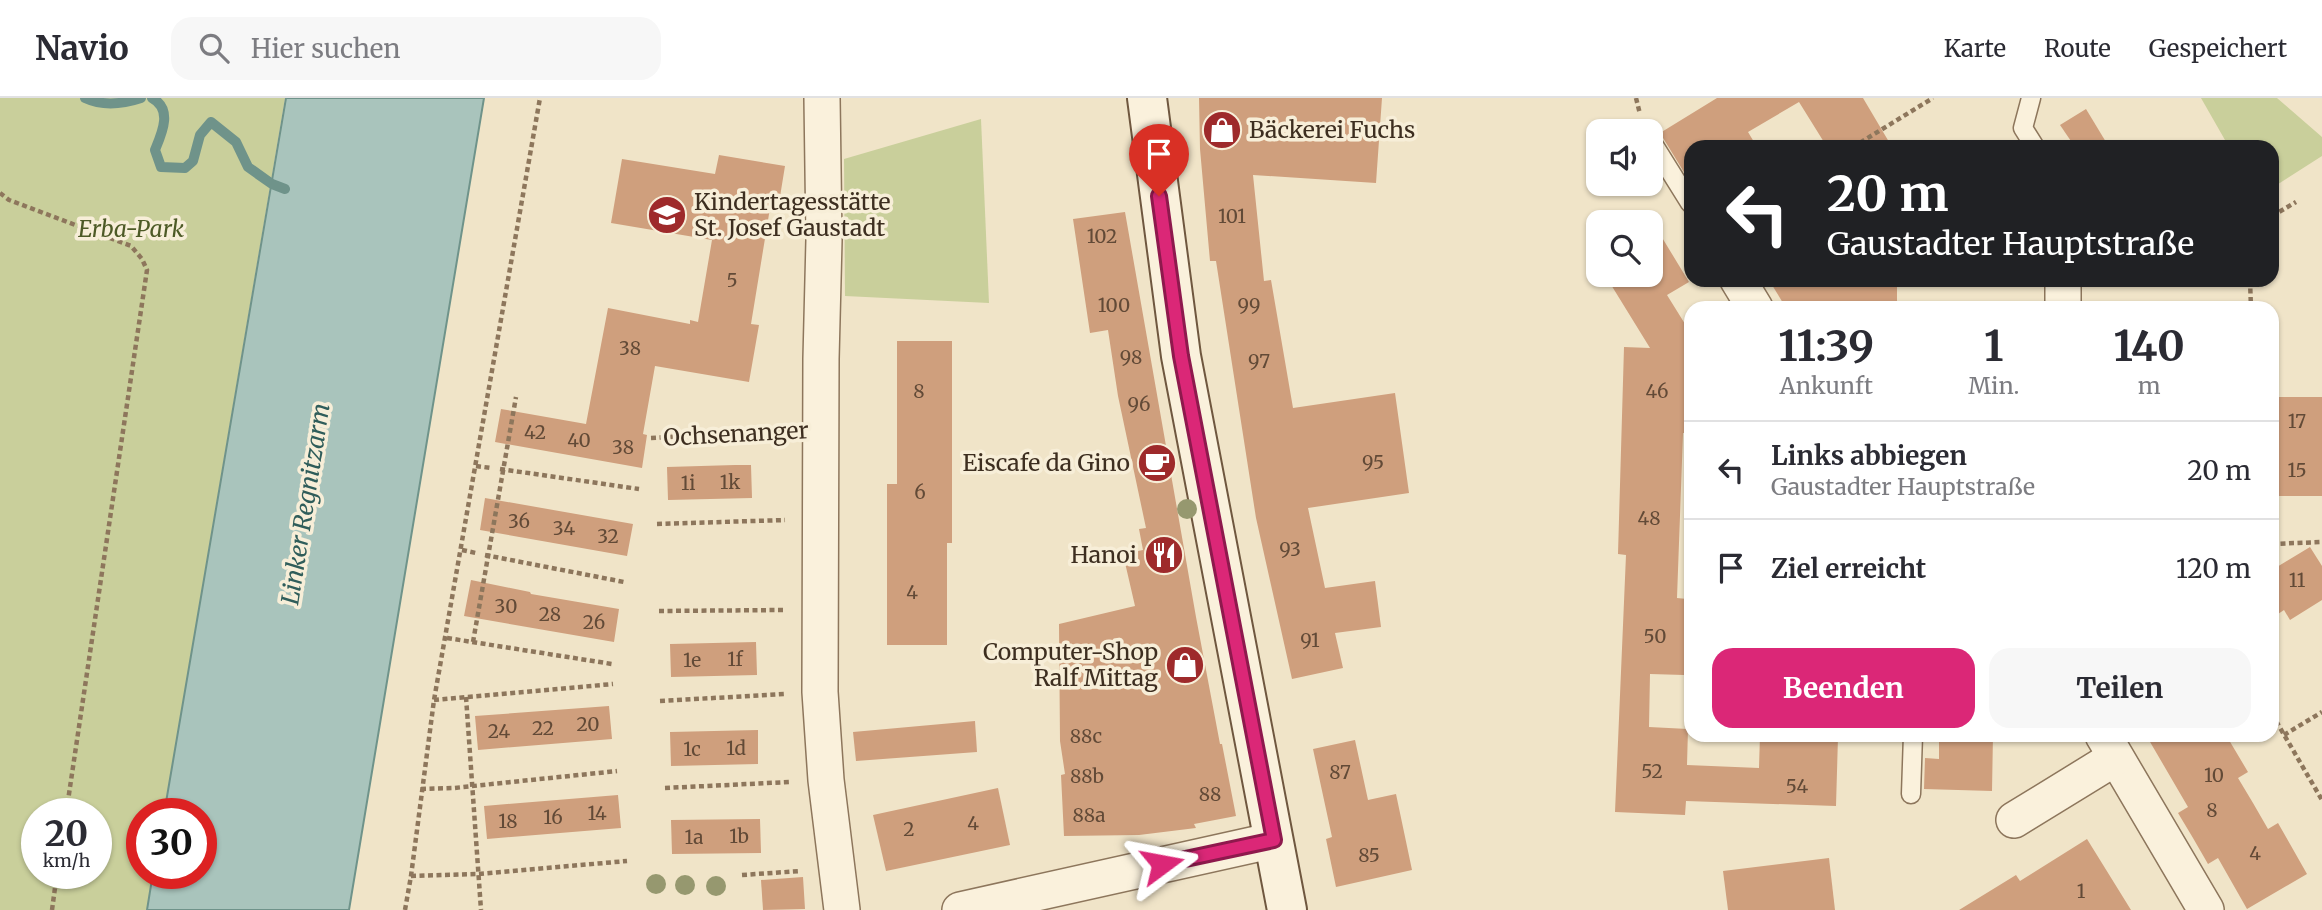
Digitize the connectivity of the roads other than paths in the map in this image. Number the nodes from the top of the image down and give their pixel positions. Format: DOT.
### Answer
graph roads {
  1 [pos="822,98"];
  2 [pos="1147,98"];
  3 [pos="2031,98"];
  4 [pos="2031,140"];
  5 [pos="1663,159"];
  6 [pos="1684,193"];
  7 [pos="1913,742"];
  8 [pos="2109,747"];
  9 [pos="1911,794"];
  10 [pos="2014,820"];
  11 [pos="1274,840"];
  12 [pos="998,906"];
  13 [pos="842,910"];
  14 [pos="960,910"];
  15 [pos="1287,910"];
  16 [pos="2206,910"];
  1 -- 13 [label="street, Ochsenanger"];
  2 -- 11 [label="street"];
  3 -- 4 [label="lane"];
  5 -- 6 [label="lane"];
  7 -- 9 [label="lane"];
  8 -- 10 [label="street"];
  8 -- 16 [label="street"];
  11 -- 12 [label="street"];
  11 -- 15 [label="street"];
  12 -- 14 [label="street"];
}
